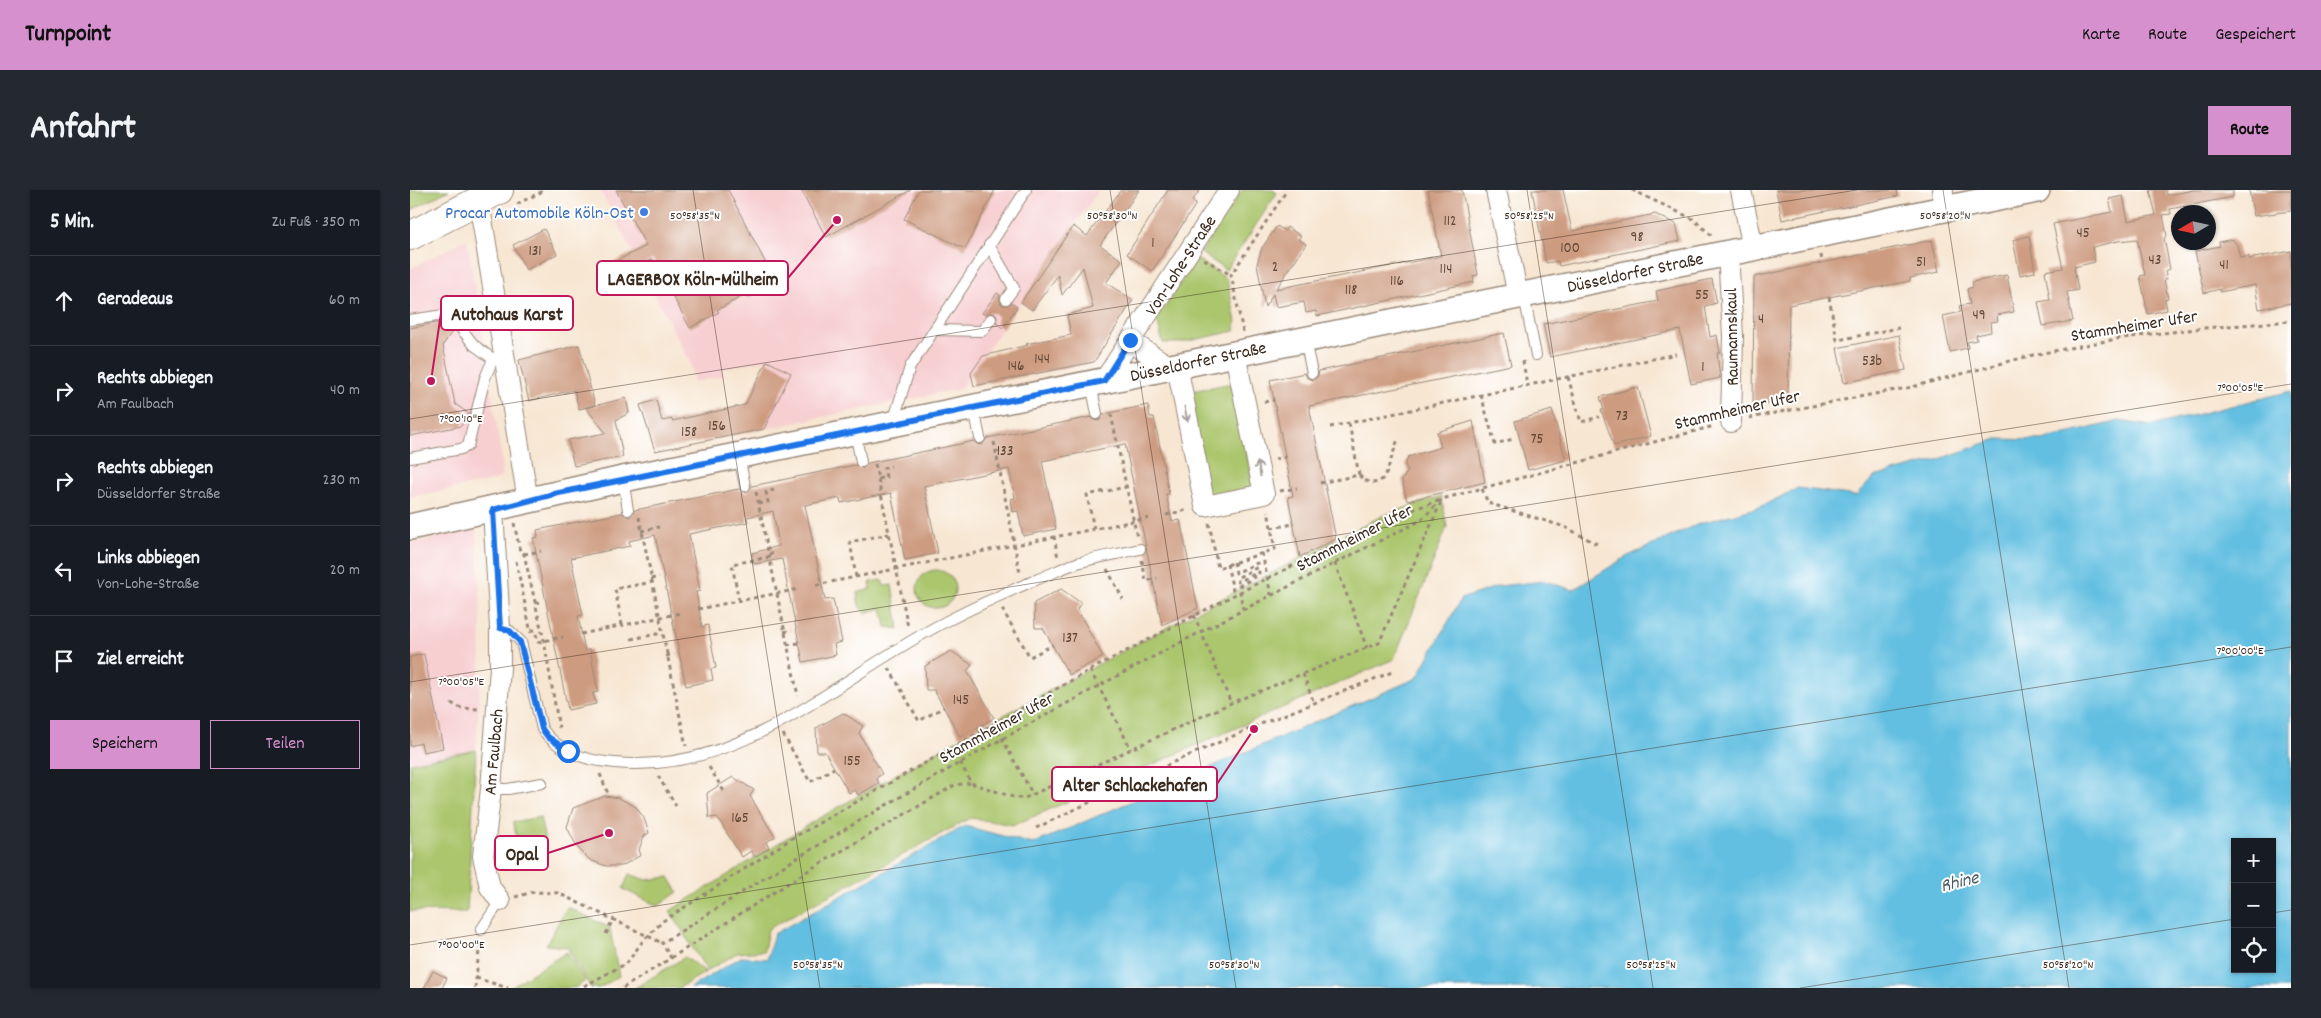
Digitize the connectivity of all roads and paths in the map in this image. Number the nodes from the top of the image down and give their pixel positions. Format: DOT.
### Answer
graph roads {
  1 [pos="1026,190"];
  2 [pos="1229,190"];
  3 [pos="1287,190"];
  4 [pos="1496,190"];
  5 [pos="1632,190"];
  6 [pos="1741,190"];
  7 [pos="2037,190"];
  8 [pos="489,195"];
  9 [pos="1943,200"];
  10 [pos="410,236"];
  11 [pos="989,245"];
  12 [pos="1753,248"];
  13 [pos="1189,250"];
  14 [pos="1728,253"];
  15 [pos="1231,276"];
  16 [pos="1521,295"];
  17 [pos="1829,297"];
  18 [pos="1006,299"];
  19 [pos="991,319"];
  20 [pos="410,320"];
  21 [pos="2291,321"];
  22 [pos="1898,328"];
  23 [pos="934,330"];
  24 [pos="1130,340"];
  25 [pos="1305,340"];
  26 [pos="1242,353"];
  27 [pos="1676,354"];
  28 [pos="1536,355"];
  29 [pos="498,357"];
  30 [pos="1174,367"];
  31 [pos="1312,373"];
  32 [pos="1568,377"];
  33 [pos="1097,382"];
  34 [pos="1481,395"];
  35 [pos="974,407"];
  36 [pos="1097,414"];
  37 [pos="1599,416"];
  38 [pos="1113,422"];
  39 [pos="1349,422"];
  40 [pos="1731,422"];
  41 [pos="892,424"];
  42 [pos="1330,427"];
  43 [pos="855,432"];
  44 [pos="1123,437"];
  45 [pos="980,438"];
  46 [pos="1117,438"];
  47 [pos="1398,439"];
  48 [pos="1513,439"];
  49 [pos="1005,450"];
  50 [pos="738,456"];
  51 [pos="410,458"];
  52 [pos="861,462"];
  53 [pos="874,464"];
  54 [pos="891,466"];
  55 [pos="1359,476"];
  56 [pos="623,479"];
  57 [pos="878,479"];
  58 [pos="1320,483"];
  59 [pos="745,486"];
  60 [pos="1126,487"];
  61 [pos="1134,487"];
  62 [pos="1482,489"];
  63 [pos="774,490"];
  64 [pos="756,491"];
  65 [pos="1264,494"];
  66 [pos="1442,499"];
  67 [pos="528,500"];
  68 [pos="759,504"];
  69 [pos="1012,505"];
  70 [pos="1007,506"];
  71 [pos="1205,506"];
  72 [pos="493,510"];
  73 [pos="628,510"];
  74 [pos="1149,518"];
  75 [pos="1134,521"];
  76 [pos="640,522"];
  77 [pos="1294,524"];
  78 [pos="410,527"];
  79 [pos="659,527"];
  80 [pos="1271,528"];
  81 [pos="894,529"];
  82 [pos="1094,529"];
  83 [pos="641,531"];
  84 [pos="888,532"];
  85 [pos="1054,536"];
  86 [pos="518,541"];
  87 [pos="1014,544"];
  88 [pos="1596,544"];
  89 [pos="1329,548"];
  90 [pos="1140,549"];
  91 [pos="541,551"];
  92 [pos="777,553"];
  93 [pos="1262,553"];
  94 [pos="524,554"];
  95 [pos="769,555"];
  96 [pos="1101,558"];
  97 [pos="1234,562"];
  98 [pos="1336,562"];
  99 [pos="1227,564"];
  100 [pos="896,569"];
  101 [pos="1062,569"];
  102 [pos="659,577"];
  103 [pos="856,577"];
  104 [pos="1157,578"];
  105 [pos="1267,578"];
  106 [pos="651,580"];
  107 [pos="816,585"];
  108 [pos="1023,586"];
  109 [pos="799,589"];
  110 [pos="1240,592"];
  111 [pos="777,593"];
  112 [pos="1234,595"];
  113 [pos="1271,595"];
  114 [pos="996,598"];
  115 [pos="1123,599"];
  116 [pos="739,601"];
  117 [pos="541,602"];
  118 [pos="535,603"];
  119 [pos="698,609"];
  120 [pos="1243,609"];
  121 [pos="681,613"];
  122 [pos="1194,615"];
  123 [pos="659,618"];
  124 [pos="622,625"];
  125 [pos="500,628"];
  126 [pos="531,630"];
  127 [pos="792,630"];
  128 [pos="1200,631"];
  129 [pos="784,632"];
  130 [pos="662,633"];
  131 [pos="581,634"];
  132 [pos="563,637"];
  133 [pos="631,640"];
  134 [pos="911,640"];
  135 [pos="544,641"];
  136 [pos="799,643"];
  137 [pos="787,645"];
  138 [pos="1053,645"];
  139 [pos="1367,648"];
  140 [pos="674,654"];
  141 [pos="666,656"];
  142 [pos="882,657"];
  143 [pos="1090,670"];
  144 [pos="1392,672"];
  145 [pos="1303,674"];
  146 [pos="557,678"];
  147 [pos="550,679"];
  148 [pos="1098,685"];
  149 [pos="451,703"];
  150 [pos="1231,703"];
  151 [pos="1314,703"];
  152 [pos="944,707"];
  153 [pos="496,709"];
  154 [pos="801,709"];
  155 [pos="778,724"];
  156 [pos="994,724"];
  157 [pos="1002,738"];
  158 [pos="563,748"];
  159 [pos="953,748"];
  160 [pos="1131,749"];
  161 [pos="702,756"];
  162 [pos="689,759"];
  163 [pos="594,760"];
  164 [pos="960,762"];
  165 [pos="651,765"];
  166 [pos="1098,765"];
  167 [pos="834,768"];
  168 [pos="542,783"];
  169 [pos="972,783"];
  170 [pos="491,789"];
  171 [pos="1111,792"];
  172 [pos="725,793"];
  173 [pos="1033,795"];
  174 [pos="609,796"];
  175 [pos="676,806"];
  176 [pos="1036,828"];
  177 [pos="500,901"];
  178 [pos="613,918"];
  179 [pos="481,930"];
  180 [pos="606,934"];
  181 [pos="649,935"];
  182 [pos="662,943"];
  183 [pos="671,958"];
  184 [pos="476,978"];
  185 [pos="584,986"];
  186 [pos="475,988"];
  187 [pos="508,988"];
  188 [pos="623,988"];
  1 -- 11 [label="lane"];
  2 -- 13 [label="street, Von-Lohe-Straße"];
  3 -- 15 [label="path"];
  4 -- 16 [label="street"];
  5 -- 14 [label="path"];
  6 -- 12 [label="street"];
  7 -- 9 [label="street, Düsseldorfer Straße"];
  8 -- 10 [label="main road"];
  8 -- 29 [label="street"];
  9 -- 12 [label="street, Düsseldorfer Straße"];
  11 -- 18 [label="lane"];
  11 -- 23 [label="lane"];
  12 -- 14 [label="street, Düsseldorfer Straße"];
  13 -- 15 [label="path"];
  13 -- 24 [label="street, Von-Lohe-Straße"];
  14 -- 16 [label="street, Düsseldorfer Straße"];
  14 -- 40 [label="street, Raumannskaul"];
  15 -- 26 [label="path"];
  16 -- 25 [label="street, Düsseldorfer Straße"];
  16 -- 28 [label="lane"];
  17 -- 22 [label="path"];
  19 -- 23 [label="lane"];
  20 -- 29 [label="lane"];
  21 -- 40 [label="path, Stammheimer Ufer"];
  23 -- 41 [label="lane"];
  24 -- 30 [label="street"];
  24 -- 33 [label="street, Von-Lohe-Straße"];
  25 -- 26 [label="street, Düsseldorfer Straße"];
  25 -- 31 [label="lane"];
  26 -- 30 [label="street, Düsseldorfer Straße"];
  65 -- 26 [label="street, one-way"];
  27 -- 32 [label="path"];
  29 -- 51 [label="lane"];
  29 -- 67 [label="street"];
  30 -- 33 [label="street, Düsseldorfer Straße"];
  30 -- 71 [label="street, one-way"];
  32 -- 34 [label="path"];
  32 -- 37 [label="path"];
  33 -- 35 [label="street, Düsseldorfer Straße"];
  33 -- 36 [label="lane"];
  34 -- 39 [label="path"];
  34 -- 48 [label="path"];
  35 -- 41 [label="street, Düsseldorfer Straße"];
  35 -- 45 [label="lane"];
  38 -- 46 [label="path"];
  39 -- 42 [label="path"];
  39 -- 55 [label="path"];
  40 -- 62 [label="path, Stammheimer Ufer"];
  41 -- 43 [label="street, Düsseldorfer Straße"];
  43 -- 50 [label="street, Düsseldorfer Straße"];
  43 -- 52 [label="lane"];
  44 -- 46 [label="path"];
  46 -- 60 [label="path"];
  47 -- 55 [label="path"];
  49 -- 70 [label="path"];
  50 -- 56 [label="street, Düsseldorfer Straße"];
  50 -- 59 [label="lane"];
  53 -- 57 [label="path"];
  54 -- 57 [label="path"];
  55 -- 58 [label="path"];
  56 -- 67 [label="street, Düsseldorfer Straße"];
  56 -- 73 [label="lane"];
  57 -- 84 [label="path"];
  60 -- 61 [label="path"];
  60 -- 75 [label="path"];
  60 -- 82 [label="path"];
  62 -- 66 [label="path, Stammheimer Ufer"];
  62 -- 88 [label="path"];
  63 -- 68 [label="path"];
  64 -- 68 [label="path"];
  65 -- 71 [label="street"];
  65 -- 80 [label="path"];
  66 -- 89 [label="path"];
  66 -- 98 [label="path, Stammheimer Ufer"];
  66 -- 139 [label="path"];
  67 -- 72 [label="street, Düsseldorfer Straße"];
  68 -- 95 [label="path"];
  69 -- 70 [label="path"];
  70 -- 87 [label="path"];
  71 -- 99 [label="path"];
  72 -- 78 [label="street, Düsseldorfer Straße"];
  72 -- 125 [label="street, Am Faulbach"];
  74 -- 75 [label="path"];
  75 -- 82 [label="path"];
  75 -- 90 [label="path"];
  76 -- 83 [label="path"];
  77 -- 80 [label="path"];
  79 -- 83 [label="path"];
  80 -- 93 [label="path"];
  81 -- 84 [label="path"];
  82 -- 85 [label="path"];
  83 -- 106 [label="path"];
  84 -- 100 [label="path"];
  84 -- 103 [label="path"];
  85 -- 87 [label="path"];
  85 -- 101 [label="path"];
  86 -- 94 [label="path"];
  87 -- 100 [label="path"];
  87 -- 108 [label="path"];
  89 -- 98 [label="path"];
  89 -- 105 [label="path"];
  90 -- 96 [label="lane"];
  90 -- 104 [label="path"];
  91 -- 94 [label="path"];
  92 -- 95 [label="path"];
  93 -- 97 [label="path"];
  93 -- 105 [label="path"];
  94 -- 118 [label="path"];
  95 -- 111 [label="path"];
  95 -- 116 [label="path"];
  96 -- 101 [label="lane"];
  96 -- 115 [label="path"];
  97 -- 99 [label="path"];
  97 -- 110 [label="path"];
  98 -- 113 [label="path, Stammheimer Ufer"];
  98 -- 139 [label="path"];
  99 -- 112 [label="path"];
  100 -- 103 [label="path"];
  100 -- 134 [label="path"];
  101 -- 108 [label="lane"];
  102 -- 106 [label="path"];
  103 -- 107 [label="path"];
  105 -- 110 [label="path"];
  105 -- 113 [label="path"];
  106 -- 123 [label="path"];
  106 -- 124 [label="path"];
  108 -- 114 [label="lane"];
  109 -- 111 [label="path"];
  110 -- 112 [label="path"];
  110 -- 120 [label="path"];
  111 -- 116 [label="path"];
  111 -- 129 [label="path"];
  112 -- 122 [label="path"];
  113 -- 120 [label="path, Stammheimer Ufer"];
  114 -- 134 [label="lane"];
  114 -- 138 [label="path"];
  116 -- 119 [label="path"];
  117 -- 118 [label="path"];
  118 -- 135 [label="path"];
  120 -- 128 [label="path, Stammheimer Ufer"];
  121 -- 123 [label="path"];
  122 -- 128 [label="path"];
  122 -- 143 [label="path"];
  123 -- 124 [label="path"];
  123 -- 130 [label="path"];
  124 -- 131 [label="path"];
  125 -- 153 [label="street, Am Faulbach"];
  125 -- 158 [label="lane"];
  126 -- 135 [label="path"];
  127 -- 129 [label="path"];
  128 -- 148 [label="path, Stammheimer Ufer"];
  128 -- 150 [label="path"];
  129 -- 137 [label="path"];
  130 -- 133 [label="path"];
  130 -- 141 [label="path"];
  132 -- 135 [label="path"];
  134 -- 142 [label="lane"];
  135 -- 147 [label="path"];
  136 -- 137 [label="path"];
  137 -- 154 [label="path"];
  139 -- 145 [label="path"];
  140 -- 141 [label="path"];
  141 -- 162 [label="path"];
  142 -- 152 [label="path"];
  142 -- 154 [label="lane"];
  143 -- 148 [label="path"];
  143 -- 156 [label="path"];
  144 -- 151 [label="path"];
  145 -- 150 [label="path"];
  145 -- 151 [label="path"];
  146 -- 147 [label="path"];
  147 -- 158 [label="path"];
  148 -- 157 [label="path, Stammheimer Ufer"];
  148 -- 160 [label="path"];
  149 -- 153 [label="path"];
  150 -- 160 [label="path"];
  151 -- 171 [label="path"];
  153 -- 170 [label="street, Am Faulbach"];
  154 -- 155 [label="lane"];
  155 -- 161 [label="lane"];
  155 -- 167 [label="path"];
  156 -- 157 [label="path"];
  156 -- 159 [label="path"];
  157 -- 164 [label="path, Stammheimer Ufer"];
  157 -- 173 [label="path"];
  158 -- 163 [label="lane"];
  159 -- 164 [label="path"];
  159 -- 181 [label="path"];
  160 -- 166 [label="path"];
  161 -- 162 [label="lane"];
  161 -- 172 [label="path"];
  162 -- 165 [label="lane"];
  163 -- 165 [label="lane"];
  163 -- 174 [label="path"];
  164 -- 169 [label="path"];
  164 -- 182 [label="path, Stammheimer Ufer"];
  165 -- 175 [label="path"];
  166 -- 171 [label="path"];
  166 -- 173 [label="path"];
  168 -- 170 [label="lane"];
  169 -- 173 [label="path"];
  169 -- 183 [label="path"];
  170 -- 177 [label="street, Am Faulbach"];
  171 -- 176 [label="path"];
  177 -- 178 [label="path"];
  177 -- 179 [label="lane"];
  178 -- 180 [label="path"];
  178 -- 181 [label="path"];
  179 -- 184 [label="path"];
  181 -- 182 [label="path"];
  181 -- 185 [label="path"];
  182 -- 183 [label="path"];
  183 -- 188 [label="path"];
  184 -- 186 [label="path"];
  184 -- 187 [label="path"];
}
